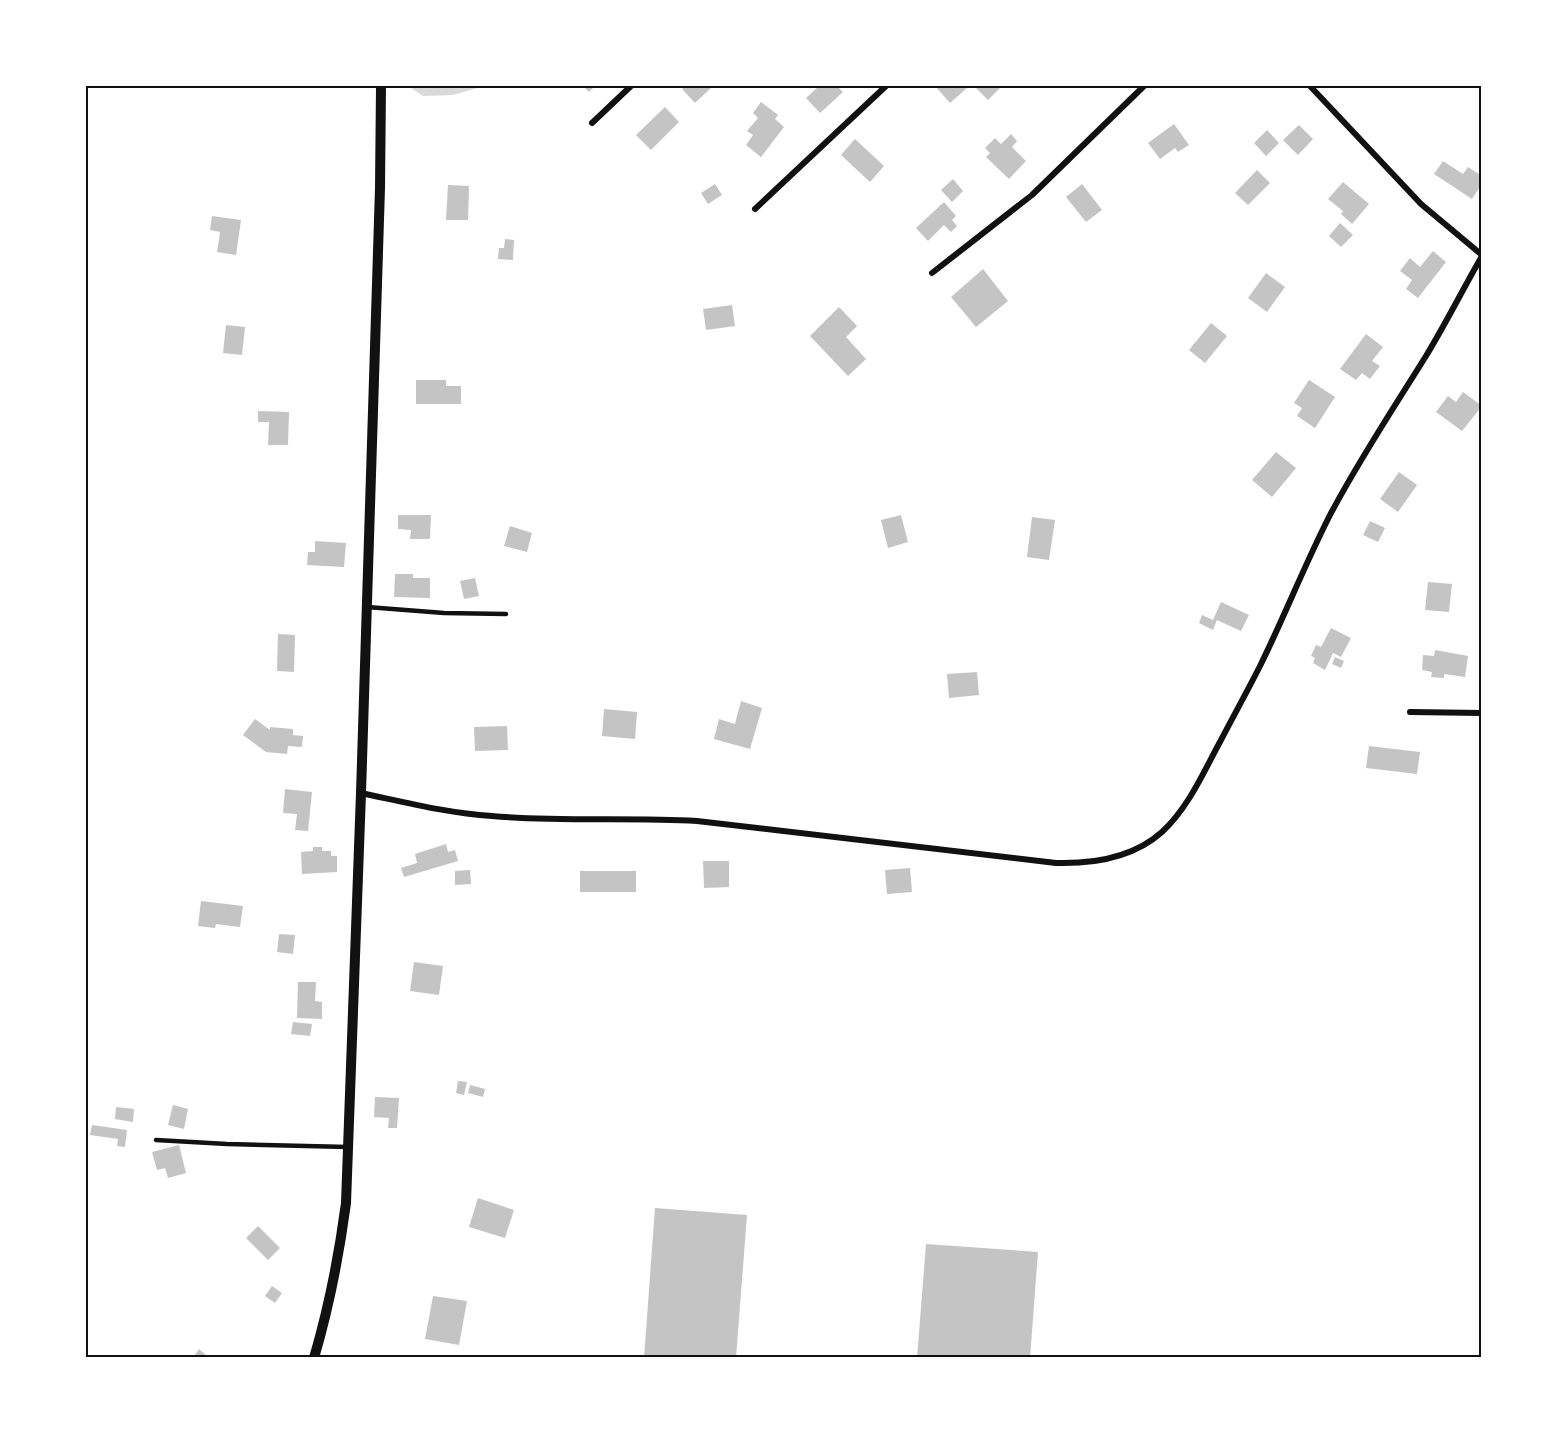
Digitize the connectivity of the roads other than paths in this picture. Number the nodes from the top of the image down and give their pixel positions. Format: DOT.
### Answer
graph roads {
  1 [pos="381,86"];
  2 [pos="631,86"];
  3 [pos="886,86"];
  4 [pos="1144,86"];
  5 [pos="1310,86"];
  6 [pos="592,123"];
  7 [pos="755,208"];
  8 [pos="1482,256"];
  9 [pos="932,273"];
  10 [pos="367,607"];
  11 [pos="506,614"];
  12 [pos="1410,712"];
  13 [pos="1482,713"];
  14 [pos="361,793"];
  15 [pos="156,1140"];
  16 [pos="348,1147"];
  17 [pos="314,1358"];
  1 -- 10 [label="street"];
  2 -- 6 [label="street"];
  3 -- 7 [label="street"];
  4 -- 9 [label="street"];
  5 -- 8 [label="street"];
  8 -- 14 [label="street"];
  10 -- 11 [label="lane"];
  10 -- 14 [label="street"];
  12 -- 13 [label="street"];
  14 -- 16 [label="street"];
  15 -- 16 [label="lane"];
  16 -- 17 [label="street"];
}
